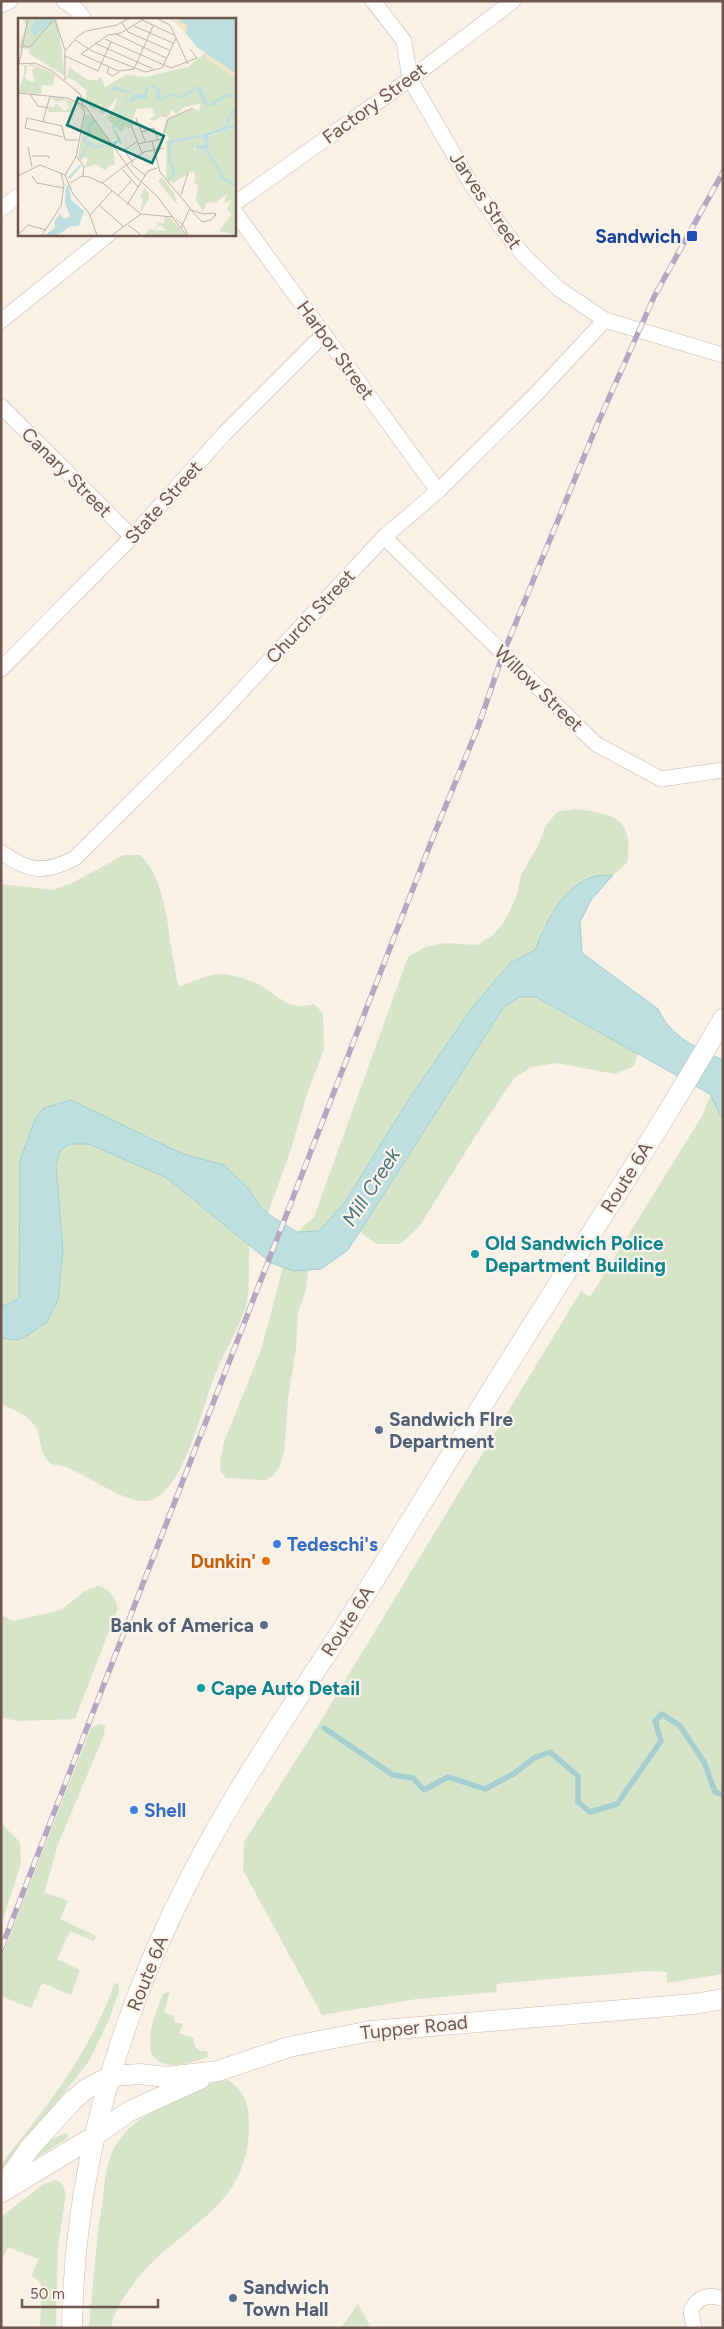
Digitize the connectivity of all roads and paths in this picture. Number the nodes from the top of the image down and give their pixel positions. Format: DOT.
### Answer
graph roads {
  1 [pos="10,1"];
  2 [pos="64,1"];
  3 [pos="372,1"];
  4 [pos="513,1"];
  5 [pos="1,5"];
  6 [pos="83,18"];
  7 [pos="410,78"];
  8 [pos="18,196"];
  9 [pos="235,203"];
  10 [pos="1,209"];
  11 [pos="235,212"];
  12 [pos="107,235"];
  13 [pos="1,320"];
  14 [pos="605,320"];
  15 [pos="324,334"];
  16 [pos="723,355"];
  17 [pos="1,406"];
  18 [pos="438,491"];
  19 [pos="132,537"];
  20 [pos="384,538"];
  21 [pos="1,669"];
  22 [pos="723,770"];
  23 [pos="1,852"];
  24 [pos="723,1019"];
  25 [pos="723,1999"];
  26 [pos="218,2071"];
  27 [pos="111,2076"];
  28 [pos="93,2137"];
  29 [pos="1,2189"];
  30 [pos="1,2193"];
  31 [pos="723,2299"];
  32 [pos="72,2328"];
  33 [pos="694,2328"];
  1 -- 5 [label="street"];
  2 -- 6 [label="street"];
  3 -- 7 [label="street"];
  4 -- 7 [label="street, Factory Street"];
  7 -- 9 [label="street, Factory Street"];
  7 -- 14 [label="street, Jarves Street"];
  8 -- 10 [label="street"];
  11 -- 15 [label="street, Harbor Street"];
  12 -- 13 [label="street"];
  14 -- 16 [label="street, Jarves Street"];
  14 -- 18 [label="street, Church Street"];
  15 -- 18 [label="street, Harbor Street"];
  15 -- 19 [label="street, State Street"];
  17 -- 19 [label="street, Canary Street"];
  18 -- 20 [label="street, Church Street"];
  19 -- 21 [label="street, State Street"];
  20 -- 22 [label="street, Willow Street"];
  20 -- 23 [label="street, Church Street"];
  24 -- 27 [label="main road, Route 6A"];
  25 -- 26 [label="main road, Tupper Road"];
  26 -- 27 [label="main road, Tupper Road"];
  26 -- 28 [label="main road"];
  27 -- 28 [label="main road, Route 6A"];
  27 -- 29 [label="main road"];
  28 -- 30 [label="main road"];
  28 -- 32 [label="main road, Route 6A"];
  31 -- 33 [label="street"];
}
